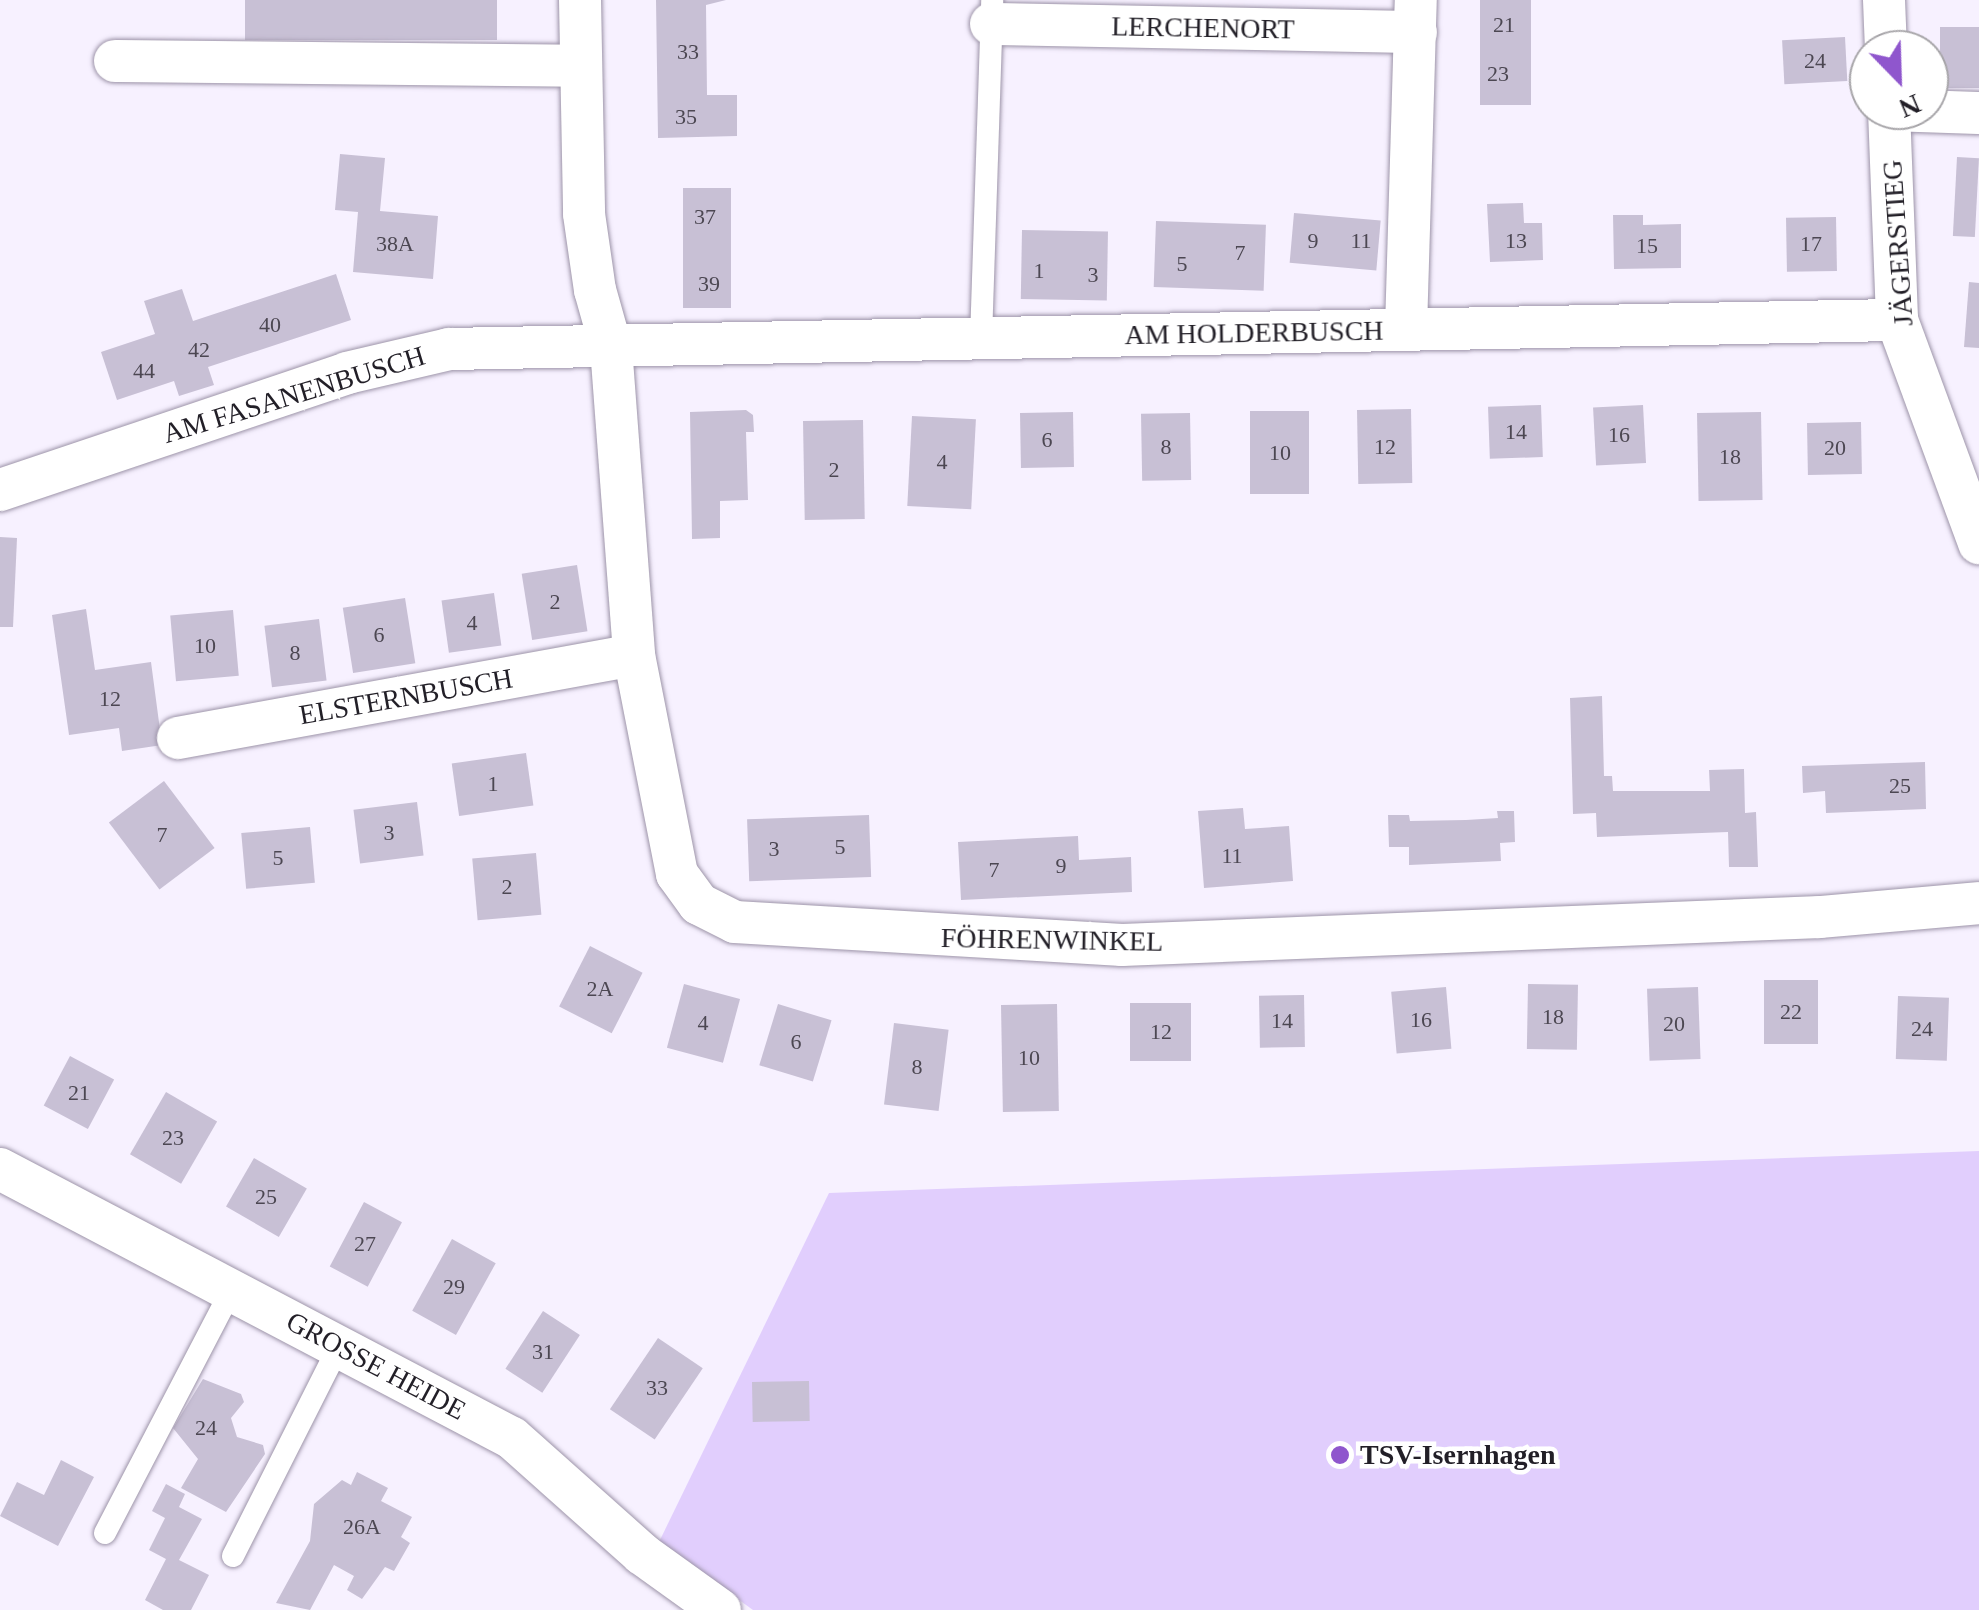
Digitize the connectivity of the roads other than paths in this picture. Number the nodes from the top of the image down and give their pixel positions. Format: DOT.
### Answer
graph roads {
  1 [pos="580,0"];
  2 [pos="1884,0"];
  3 [pos="992,12"];
  4 [pos="1416,16"];
  5 [pos="1885,30"];
  6 [pos="115,60"];
  7 [pos="581,66"];
  8 [pos="1949,112"];
  9 [pos="1979,113"];
  10 [pos="1890,130"];
  11 [pos="1898,320"];
  12 [pos="1406,329"];
  13 [pos="981,340"];
  14 [pos="611,347"];
  15 [pos="0,490"];
  16 [pos="1979,543"];
  17 [pos="634,655"];
  18 [pos="178,738"];
  19 [pos="1979,904"];
  20 [pos="0,1169"];
  21 [pos="231,1291"];
  22 [pos="339,1346"];
  23 [pos="104,1533"];
  24 [pos="233,1556"];
  25 [pos="720,1610"];
  1 -- 7 [label="street"];
  2 -- 5 [label="street"];
  3 -- 4 [label="street, LERCHENORT"];
  3 -- 13 [label="lane"];
  4 -- 12 [label="street, LERCHENORT"];
  6 -- 7 [label="street"];
  7 -- 14 [label="street"];
  8 -- 9 [label="street, JÄGERSTIEG"];
  10 -- 11 [label="street, JÄGERSTIEG"];
  11 -- 12 [label="street, AM HOLDERBUSCH"];
  11 -- 16 [label="street, JÄGERSTIEG"];
  12 -- 13 [label="street, AM HOLDERBUSCH"];
  13 -- 14 [label="street, AM HOLDERBUSCH"];
  14 -- 15 [label="street, AM FASANENBUSCH"];
  14 -- 17 [label="street, FÖHRENWINKEL"];
  17 -- 18 [label="street, ELSTERNBUSCH"];
  17 -- 19 [label="street, FÖHRENWINKEL"];
  20 -- 21 [label="street, GROSSE HEIDE"];
  21 -- 22 [label="street, GROSSE HEIDE"];
  21 -- 23 [label="lane"];
  22 -- 24 [label="lane"];
  22 -- 25 [label="street, GROSSE HEIDE"];
}
